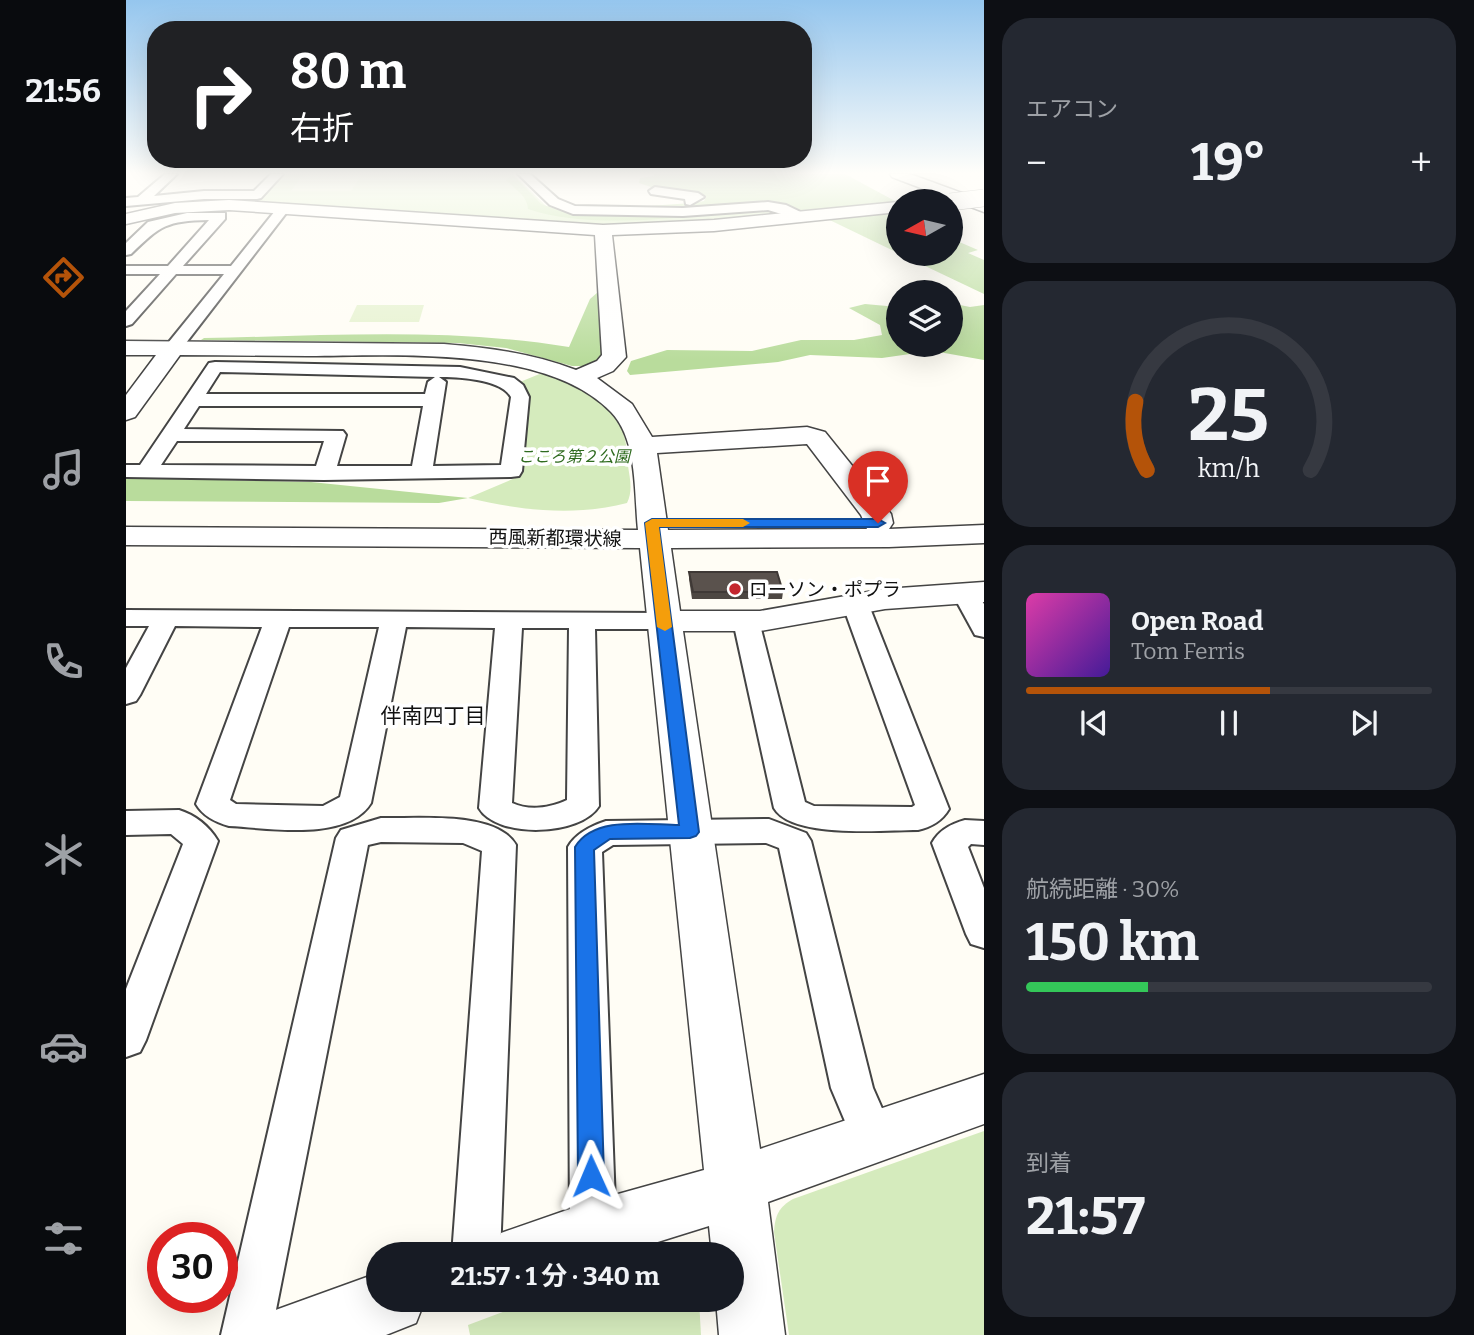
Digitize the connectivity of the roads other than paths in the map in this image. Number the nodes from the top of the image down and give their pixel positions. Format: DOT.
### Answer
graph roads {
  1 [pos="141,236"];
  2 [pos="201,236"];
  3 [pos="261,236"];
  4 [pos="604,236"];
  5 [pos="126,251"];
  6 [pos="126,270"];
  7 [pos="169,270"];
  8 [pos="233,270"];
  9 [pos="126,321"];
  10 [pos="126,348"];
  11 [pos="173,348"];
  12 [pos="443,360"];
  13 [pos="577,378"];
  14 [pos="194,400"];
  15 [pos="433,400"];
  16 [pos="126,412"];
  17 [pos="172,435"];
  18 [pos="642,446"];
  19 [pos="136,472"];
  20 [pos="421,473"];
  21 [pos="324,474"];
  22 [pos="984,520"];
  23 [pos="126,523"];
  24 [pos="878,523"];
  25 [pos="653,531"];
  26 [pos="984,534"];
  27 [pos="126,536"];
  28 [pos="975,593"];
  29 [pos="855,603"];
  30 [pos="126,618"];
  31 [pos="166,618"];
  32 [pos="278,619"];
  33 [pos="394,620"];
  34 [pos="509,620"];
  35 [pos="582,621"];
  36 [pos="664,621"];
  37 [pos="746,621"];
  38 [pos="984,629"];
  39 [pos="126,695"];
  40 [pos="126,823"];
  41 [pos="690,832"];
  42 [pos="984,833"];
  43 [pos="984,934"];
  44 [pos="126,1040"];
  45 [pos="984,1099"];
  46 [pos="873,1138"];
  47 [pos="736,1187"];
  48 [pos="593,1231"];
  49 [pos="477,1242"];
  50 [pos="561,1242"];
  51 [pos="366,1309"];
  52 [pos="246,1335"];
  53 [pos="293,1335"];
  54 [pos="752,1335"];
  1 -- 5 [label="street"];
  2 -- 7 [label="street"];
  3 -- 8 [label="street"];
  4 -- 13 [label="street"];
  6 -- 7 [label="street"];
  7 -- 8 [label="street"];
  7 -- 9 [label="street"];
  8 -- 11 [label="street"];
  10 -- 11 [label="street"];
  11 -- 12 [label="street"];
  11 -- 16 [label="street"];
  12 -- 13 [label="street"];
  12 -- 14 [label="street"];
  12 -- 15 [label="street"];
  12 -- 20 [label="street"];
  13 -- 18 [label="street"];
  14 -- 15 [label="street"];
  14 -- 17 [label="street"];
  15 -- 20 [label="street"];
  17 -- 19 [label="street"];
  17 -- 21 [label="street"];
  18 -- 24 [label="street"];
  18 -- 25 [label="street"];
  19 -- 21 [label="street"];
  20 -- 21 [label="street"];
  22 -- 24 [label="street, 西風新都環状線"];
  23 -- 25 [label="street, 西風新都環状線"];
  24 -- 25 [label="street, 西風新都環状線"];
  25 -- 26 [label="street, 西風新都環状線"];
  25 -- 27 [label="street, 西風新都環状線"];
  25 -- 36 [label="street"];
  28 -- 29 [label="street"];
  28 -- 38 [label="street"];
  29 -- 37 [label="street"];
  29 -- 37 [label="street"];
  30 -- 31 [label="street"];
  31 -- 32 [label="street"];
  31 -- 39 [label="street"];
  32 -- 33 [label="street"];
  32 -- 33 [label="street"];
  33 -- 34 [label="street"];
  34 -- 35 [label="street"];
  34 -- 35 [label="street"];
  35 -- 36 [label="street"];
  36 -- 37 [label="street"];
  36 -- 41 [label="street"];
  40 -- 44 [label="street"];
  41 -- 46 [label="street"];
  41 -- 47 [label="street"];
  41 -- 48 [label="street"];
  42 -- 43 [label="street"];
  45 -- 46 [label="street"];
  46 -- 47 [label="street"];
  47 -- 48 [label="street"];
  47 -- 54 [label="street"];
  48 -- 50 [label="street"];
  49 -- 52 [label="street"];
  51 -- 53 [label="street"];
}
